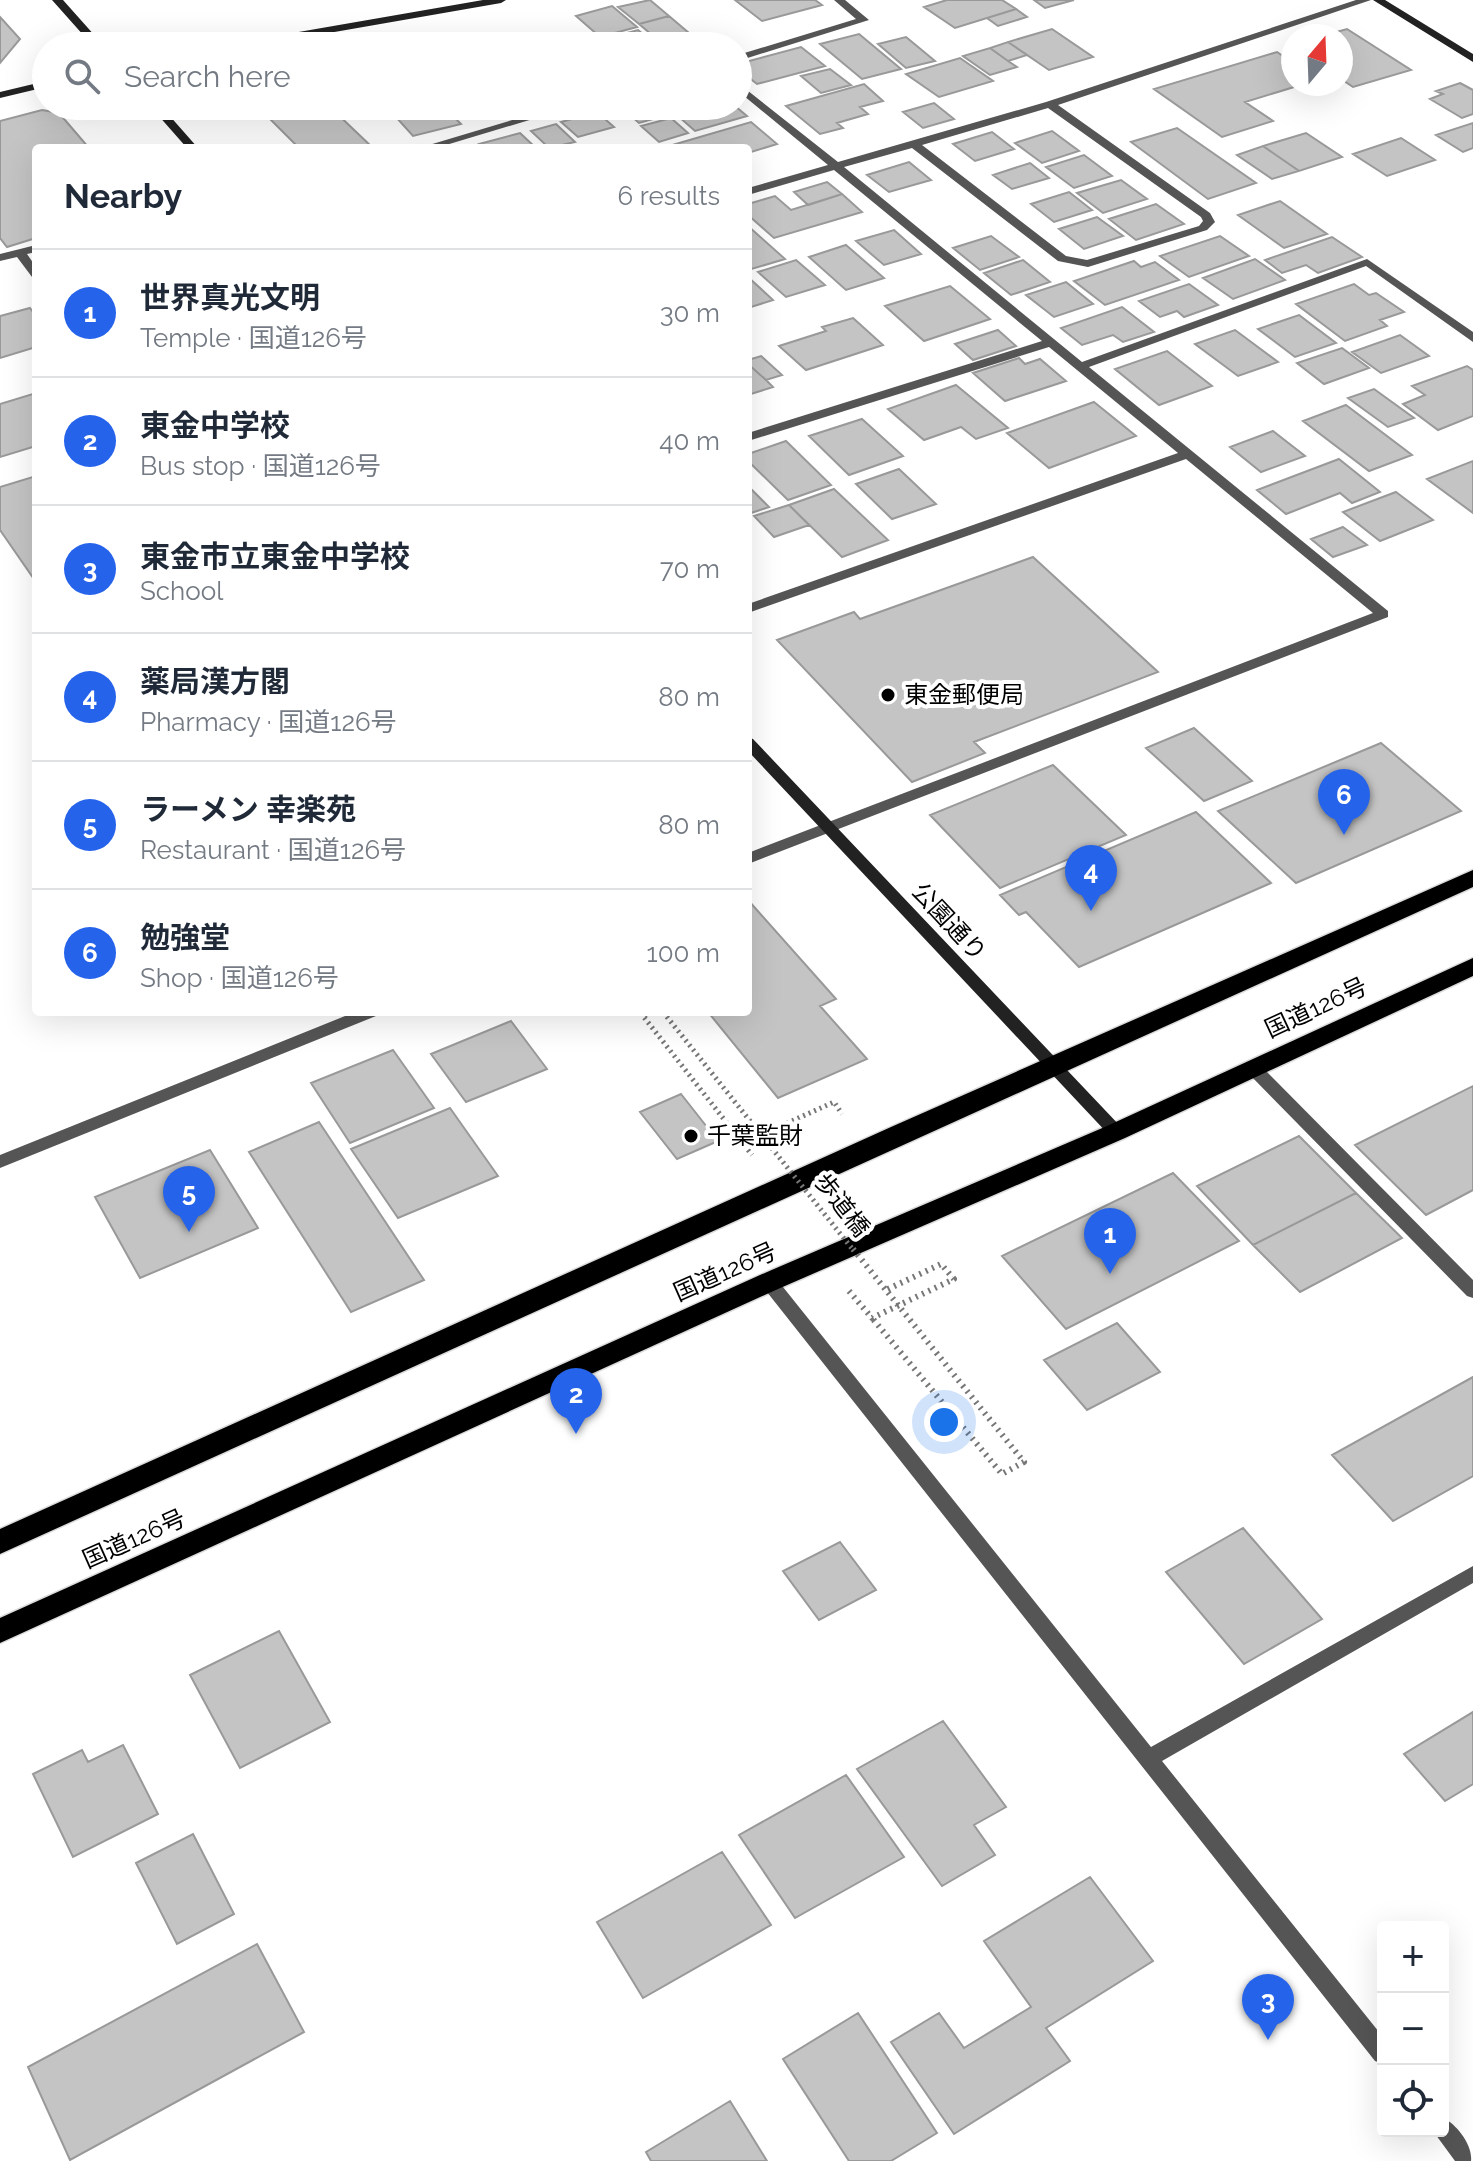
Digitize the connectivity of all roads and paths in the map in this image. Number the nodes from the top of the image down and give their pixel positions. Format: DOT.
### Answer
graph roads {
  1 [pos="57,0"];
  2 [pos="501,0"];
  3 [pos="839,0"];
  4 [pos="1366,0"];
  5 [pos="1378,0"];
  6 [pos="86,32"];
  7 [pos="317,32"];
  8 [pos="752,54"];
  9 [pos="1473,59"];
  10 [pos="32,87"];
  11 [pos="0,95"];
  12 [pos="752,98"];
  13 [pos="1050,104"];
  14 [pos="168,120"];
  15 [pos="522,120"];
  16 [pos="189,144"];
  17 [pos="438,144"];
  18 [pos="916,145"];
  19 [pos="834,168"];
  20 [pos="752,191"];
  21 [pos="32,249"];
  22 [pos="19,252"];
  23 [pos="0,258"];
  24 [pos="32,270"];
  25 [pos="1473,338"];
  26 [pos="1049,343"];
  27 [pos="1079,367"];
  28 [pos="752,436"];
  29 [pos="1187,454"];
  30 [pos="752,608"];
  31 [pos="752,746"];
  32 [pos="828,827"];
  33 [pos="752,857"];
  34 [pos="1473,878"];
  35 [pos="1473,966"];
  36 [pos="360,1016"];
  37 [pos="643,1016"];
  38 [pos="666,1016"];
  39 [pos="1050,1066"];
  40 [pos="1253,1068"];
  41 [pos="828,1119"];
  42 [pos="1116,1132"];
  43 [pos="0,1162"];
  44 [pos="769,1282"];
  45 [pos="886,1290"];
  46 [pos="1473,1291"];
  47 [pos="0,1542"];
  48 [pos="1473,1574"];
  49 [pos="0,1631"];
  50 [pos="1148,1759"];
  51 [pos="1377,2046"];
  52 [pos="1449,2136"];
  53 [pos="1463,2154"];
  1 -- 6 [label="street"];
  2 -- 7 [label="street"];
  3 -- 8 [label="street"];
  4 -- 13 [label="street"];
  5 -- 9 [label="street"];
  10 -- 11 [label="street"];
  12 -- 19 [label="street"];
  13 -- 18 [label="street"];
  13 -- 18 [label="street"];
  14 -- 16 [label="street"];
  15 -- 17 [label="street"];
  18 -- 19 [label="street"];
  19 -- 20 [label="street"];
  19 -- 26 [label="street"];
  21 -- 22 [label="street"];
  22 -- 23 [label="street"];
  22 -- 24 [label="street"];
  25 -- 27 [label="street"];
  26 -- 27 [label="street"];
  26 -- 28 [label="street"];
  27 -- 29 [label="street"];
  29 -- 30 [label="street"];
  29 -- 32 [label="street"];
  31 -- 32 [label="street, 公園通り"];
  32 -- 33 [label="street"];
  32 -- 39 [label="street, 公園通り"];
  34 -- 39 [label="highway"];
  35 -- 40 [label="highway, 国道126号"];
  36 -- 43 [label="street"];
  37 -- 41 [label="path"];
  38 -- 45 [label="path, 歩道橋, bridge"];
  39 -- 42 [label="street, 公園通り"];
  39 -- 47 [label="highway"];
  40 -- 42 [label="highway, 国道126号"];
  40 -- 46 [label="street"];
  42 -- 44 [label="highway, 国道126号"];
  44 -- 49 [label="highway, 国道126号"];
  44 -- 50 [label="street"];
  45 -- 45 [label="path, 歩道橋, bridge"];
  48 -- 50 [label="street"];
  50 -- 51 [label="street"];
  52 -- 53 [label="street"];
}
